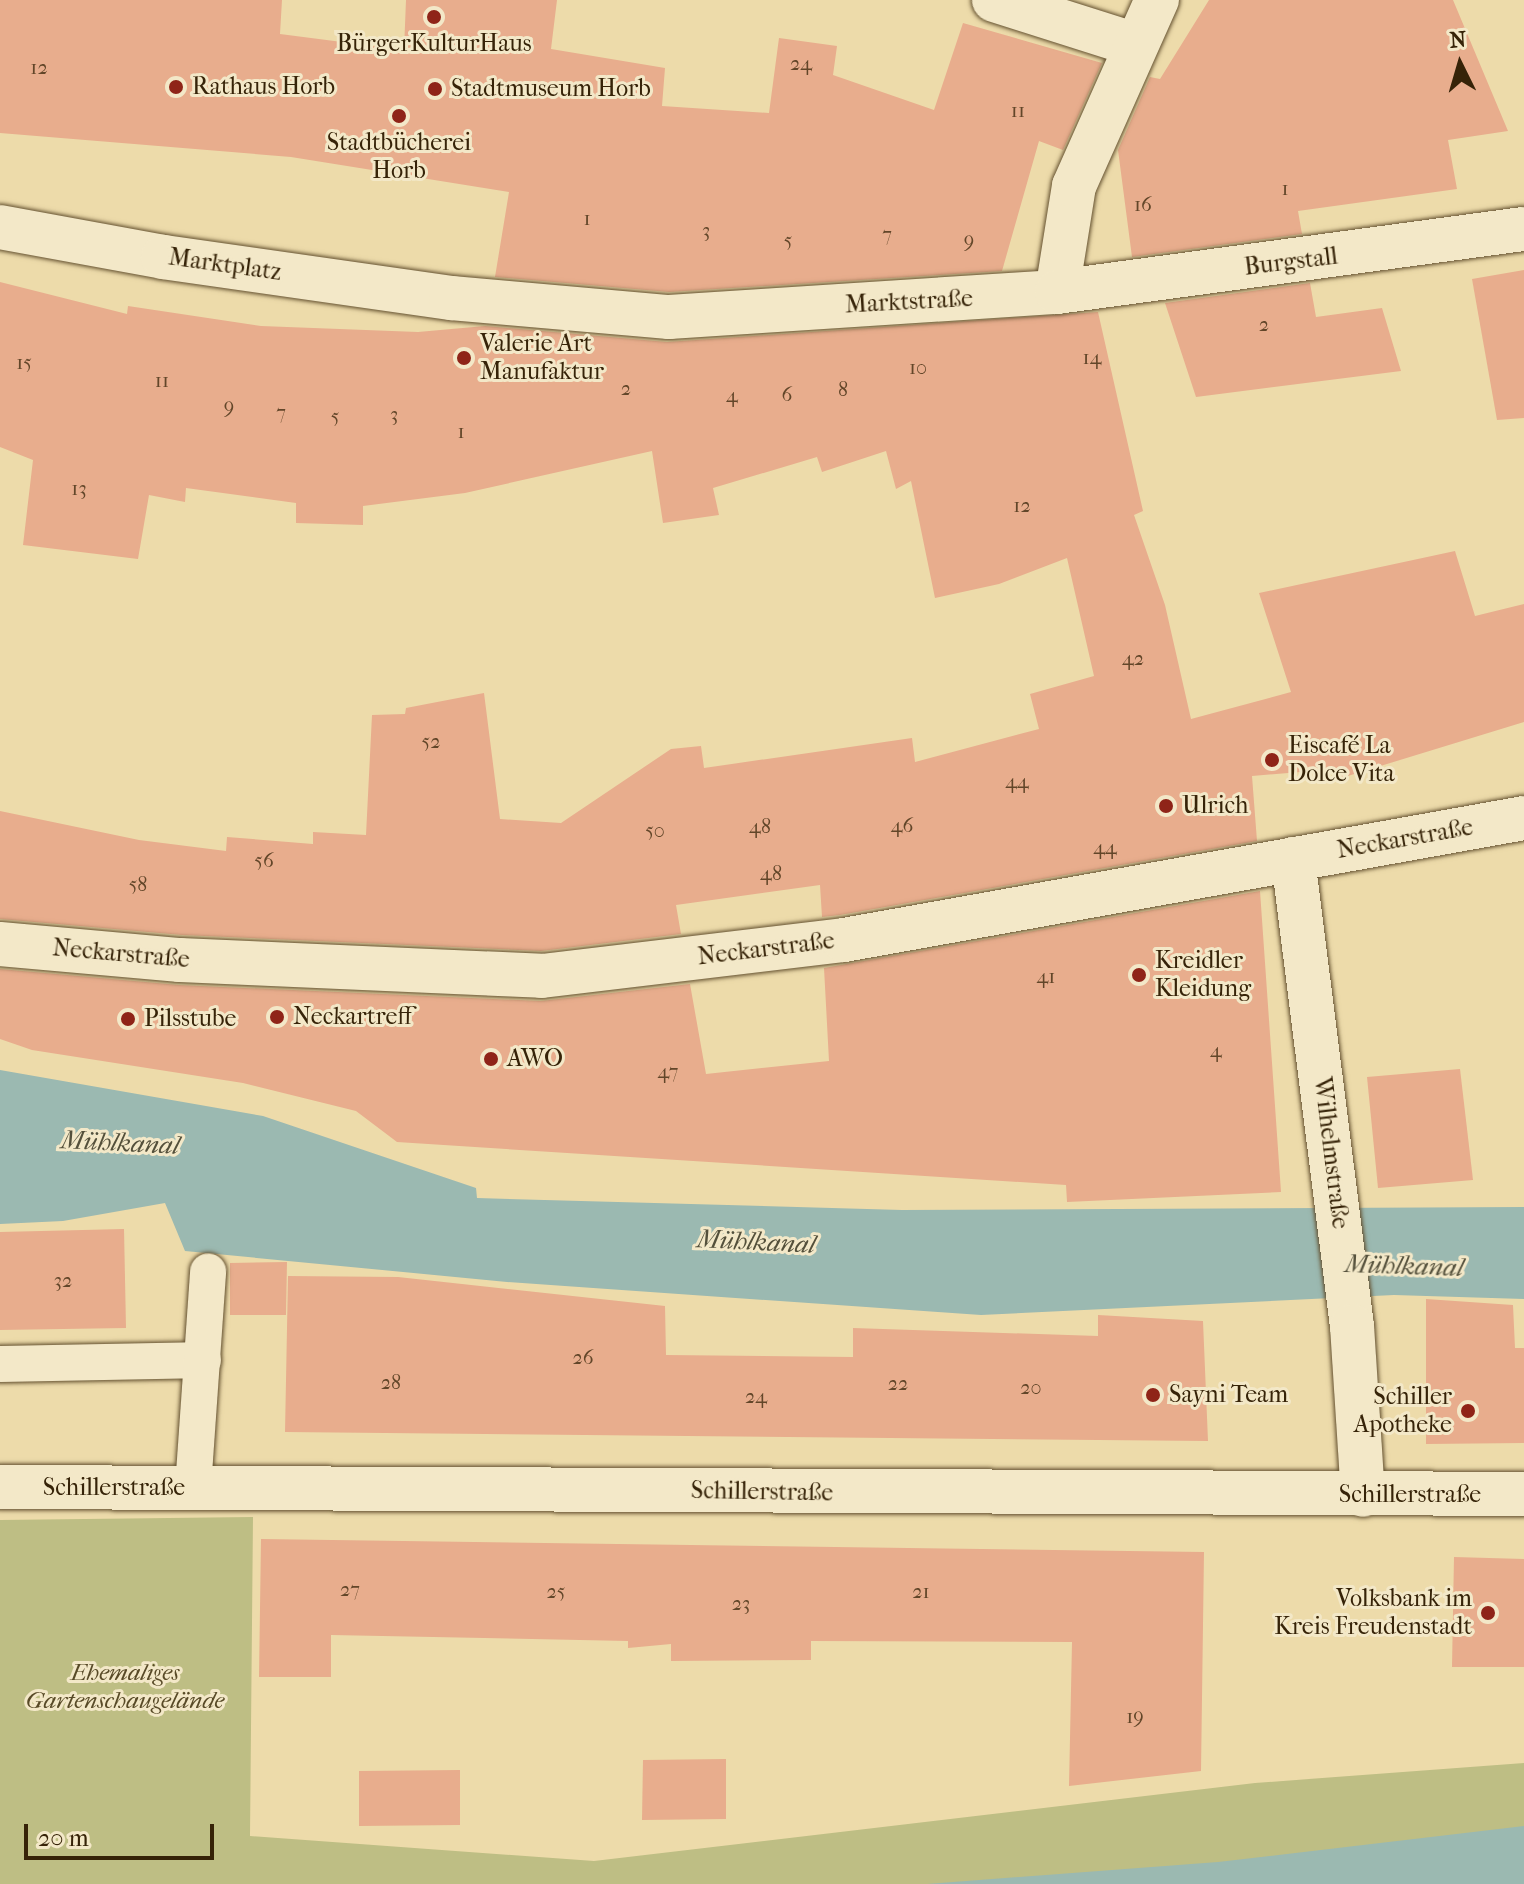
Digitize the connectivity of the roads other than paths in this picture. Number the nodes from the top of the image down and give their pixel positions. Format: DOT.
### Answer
graph roads {
  1 [pos="994,0"];
  2 [pos="1157,0"];
  3 [pos="1133,44"];
  4 [pos="0,227"];
  5 [pos="1524,229"];
  6 [pos="1057,292"];
  7 [pos="451,298"];
  8 [pos="1524,818"];
  9 [pos="1293,859"];
  10 [pos="0,944"];
  11 [pos="208,1272"];
  12 [pos="203,1360"];
  13 [pos="0,1364"];
  14 [pos="0,1487"];
  15 [pos="193,1488"];
  16 [pos="1524,1494"];
  17 [pos="1363,1495"];
  1 -- 3 [label="street"];
  2 -- 3 [label="street"];
  3 -- 6 [label="street"];
  4 -- 7 [label="street, Marktplatz"];
  5 -- 6 [label="street, Burgstall"];
  6 -- 7 [label="street, Marktstraße"];
  8 -- 9 [label="street, Neckarstraße"];
  9 -- 10 [label="street, Neckarstraße"];
  9 -- 17 [label="street, Wilhelmstraße"];
  11 -- 12 [label="lane"];
  12 -- 13 [label="lane"];
  12 -- 15 [label="lane"];
  14 -- 15 [label="street, Schillerstraße"];
  15 -- 17 [label="street, Schillerstraße"];
  16 -- 17 [label="street, Schillerstraße"];
}
